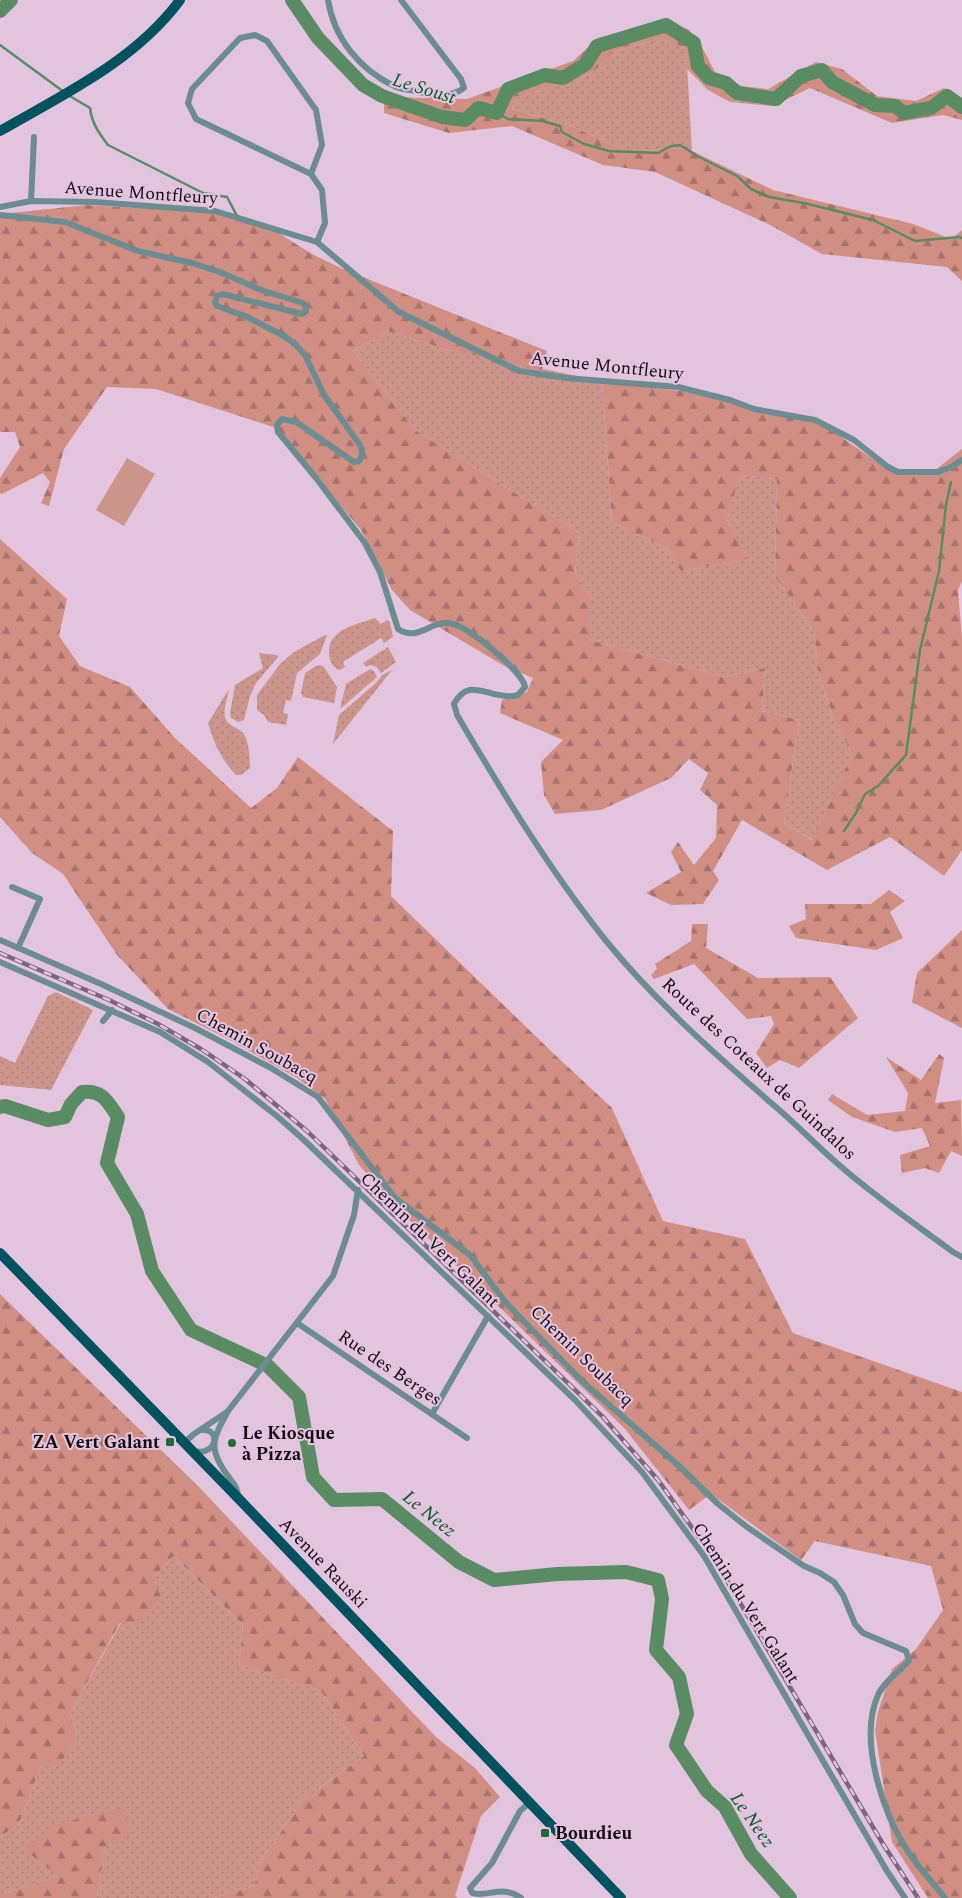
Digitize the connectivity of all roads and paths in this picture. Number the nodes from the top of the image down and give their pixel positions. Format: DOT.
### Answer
graph roads {
  1 [pos="180,0"];
  2 [pos="328,0"];
  3 [pos="401,0"];
  4 [pos="0,131"];
  5 [pos="34,137"];
  6 [pos="311,174"];
  7 [pos="31,201"];
  8 [pos="0,207"];
  9 [pos="0,215"];
  10 [pos="317,242"];
  11 [pos="962,460"];
  12 [pos="12,887"];
  13 [pos="0,940"];
  14 [pos="18,948"];
  15 [pos="0,962"];
  16 [pos="112,1010"];
  17 [pos="103,1021"];
  18 [pos="358,1190"];
  19 [pos="0,1253"];
  20 [pos="962,1256"];
  21 [pos="488,1316"];
  22 [pos="297,1323"];
  23 [pos="228,1411"];
  24 [pos="432,1414"];
  25 [pos="200,1430"];
  26 [pos="467,1438"];
  27 [pos="184,1442"];
  28 [pos="214,1444"];
  29 [pos="193,1451"];
  30 [pos="238,1498"];
  31 [pos="530,1802"];
  32 [pos="521,1898"];
  33 [pos="621,1898"];
  34 [pos="906,1898"];
  35 [pos="945,1898"];
  1 -- 4 [label="main road"];
  2 -- 3 [label="street"];
  5 -- 7 [label="street"];
  6 -- 6 [label="street"];
  6 -- 10 [label="street"];
  7 -- 8 [label="street, Avenue Montfleury"];
  7 -- 10 [label="street, Avenue Montfleury"];
  9 -- 20 [label="street, Route des Coteaux de Guindalos"];
  10 -- 11 [label="street, Avenue Montfleury"];
  12 -- 14 [label="street"];
  13 -- 14 [label="street, Chemin Soubacq"];
  14 -- 35 [label="street, Chemin Soubacq"];
  15 -- 16 [label="street, Chemin du Vert Galant"];
  16 -- 17 [label="street"];
  16 -- 18 [label="street, Chemin du Vert Galant"];
  18 -- 21 [label="street, Chemin du Vert Galant"];
  18 -- 22 [label="street"];
  19 -- 27 [label="main road, Avenue Rauski"];
  21 -- 24 [label="street"];
  21 -- 34 [label="street, Chemin du Vert Galant"];
  22 -- 23 [label="street"];
  22 -- 24 [label="street, Rue des Berges"];
  23 -- 25 [label="street"];
  23 -- 28 [label="street"];
  24 -- 26 [label="street, Rue des Berges"];
  25 -- 27 [label="street"];
  25 -- 28 [label="street"];
  27 -- 29 [label="main road, Avenue Rauski"];
  28 -- 29 [label="street"];
  28 -- 30 [label="street"];
  29 -- 30 [label="main road, Avenue Rauski"];
  30 -- 31 [label="main road, Avenue Rauski"];
  31 -- 32 [label="street"];
  31 -- 33 [label="main road, Avenue Rauski"];
}
